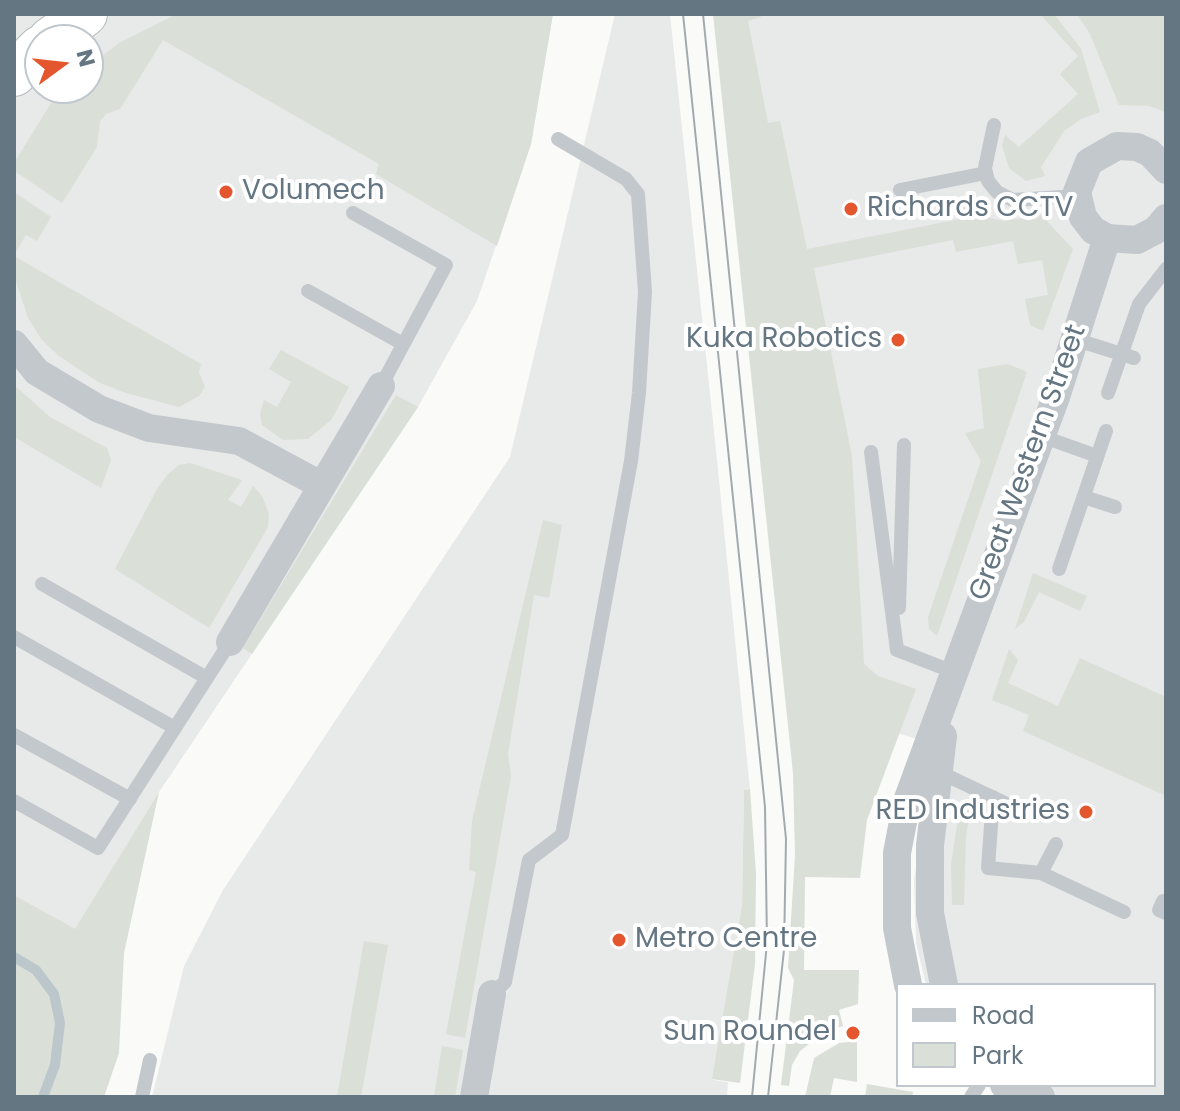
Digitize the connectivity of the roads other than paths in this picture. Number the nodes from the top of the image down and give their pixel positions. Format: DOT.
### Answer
graph roads {
  1 [pos="994,125"];
  2 [pos="558,139"];
  3 [pos="1166,170"];
  4 [pos="986,173"];
  5 [pos="900,190"];
  6 [pos="1078,196"];
  7 [pos="353,213"];
  8 [pos="1166,218"];
  9 [pos="1107,238"];
  10 [pos="1166,269"];
  11 [pos="308,291"];
  12 [pos="1074,339"];
  13 [pos="14,344"];
  14 [pos="403,344"];
  15 [pos="1128,356"];
  16 [pos="381,386"];
  17 [pos="1108,393"];
  18 [pos="1106,431"];
  19 [pos="1041,436"];
  20 [pos="904,445"];
  21 [pos="871,452"];
  22 [pos="1097,456"];
  23 [pos="321,485"];
  24 [pos="1084,497"];
  25 [pos="1115,507"];
  26 [pos="1059,569"];
  27 [pos="42,584"];
  28 [pos="14,637"];
  29 [pos="230,642"];
  30 [pos="897,650"];
  31 [pos="207,678"];
  32 [pos="952,680"];
  33 [pos="175,728"];
  34 [pos="14,735"];
  35 [pos="930,767"];
  36 [pos="993,797"];
  37 [pos="130,799"];
  38 [pos="14,801"];
  39 [pos="1009,805"];
  40 [pos="1056,844"];
  41 [pos="1041,873"];
  42 [pos="1124,912"];
  43 [pos="908,983"];
  44 [pos="943,983"];
  45 [pos="492,994"];
  46 [pos="150,1060"];
  47 [pos="142,1097"];
  48 [pos="474,1097"];
  1 -- 4 [label="lane"];
  2 -- 45 [label="lane"];
  3 -- 6 [label="street"];
  4 -- 5 [label="lane"];
  4 -- 6 [label="lane"];
  6 -- 9 [label="street"];
  7 -- 14 [label="lane"];
  8 -- 9 [label="street"];
  9 -- 12 [label="street, Great Western Street"];
  10 -- 15 [label="lane"];
  11 -- 14 [label="lane"];
  12 -- 15 [label="lane"];
  12 -- 19 [label="street, Great Western Street"];
  13 -- 23 [label="street"];
  14 -- 16 [label="lane"];
  15 -- 17 [label="lane"];
  16 -- 23 [label="street"];
  18 -- 22 [label="lane"];
  19 -- 22 [label="lane"];
  19 -- 32 [label="street, Great Western Street"];
  20 -- 30 [label="lane"];
  21 -- 30 [label="lane"];
  22 -- 24 [label="lane"];
  23 -- 29 [label="street"];
  24 -- 25 [label="lane"];
  24 -- 26 [label="lane"];
  27 -- 31 [label="lane"];
  28 -- 33 [label="lane"];
  29 -- 31 [label="lane"];
  30 -- 32 [label="lane"];
  31 -- 33 [label="lane"];
  32 -- 35 [label="street, Great Western Street"];
  33 -- 37 [label="lane"];
  34 -- 37 [label="lane"];
  35 -- 36 [label="lane"];
  35 -- 43 [label="street, Great Western Street"];
  35 -- 44 [label="street, Great Western Street"];
  36 -- 39 [label="lane"];
  36 -- 41 [label="lane"];
  37 -- 38 [label="lane"];
  40 -- 41 [label="lane"];
  41 -- 42 [label="lane"];
  45 -- 48 [label="street"];
  46 -- 47 [label="lane"];
}
